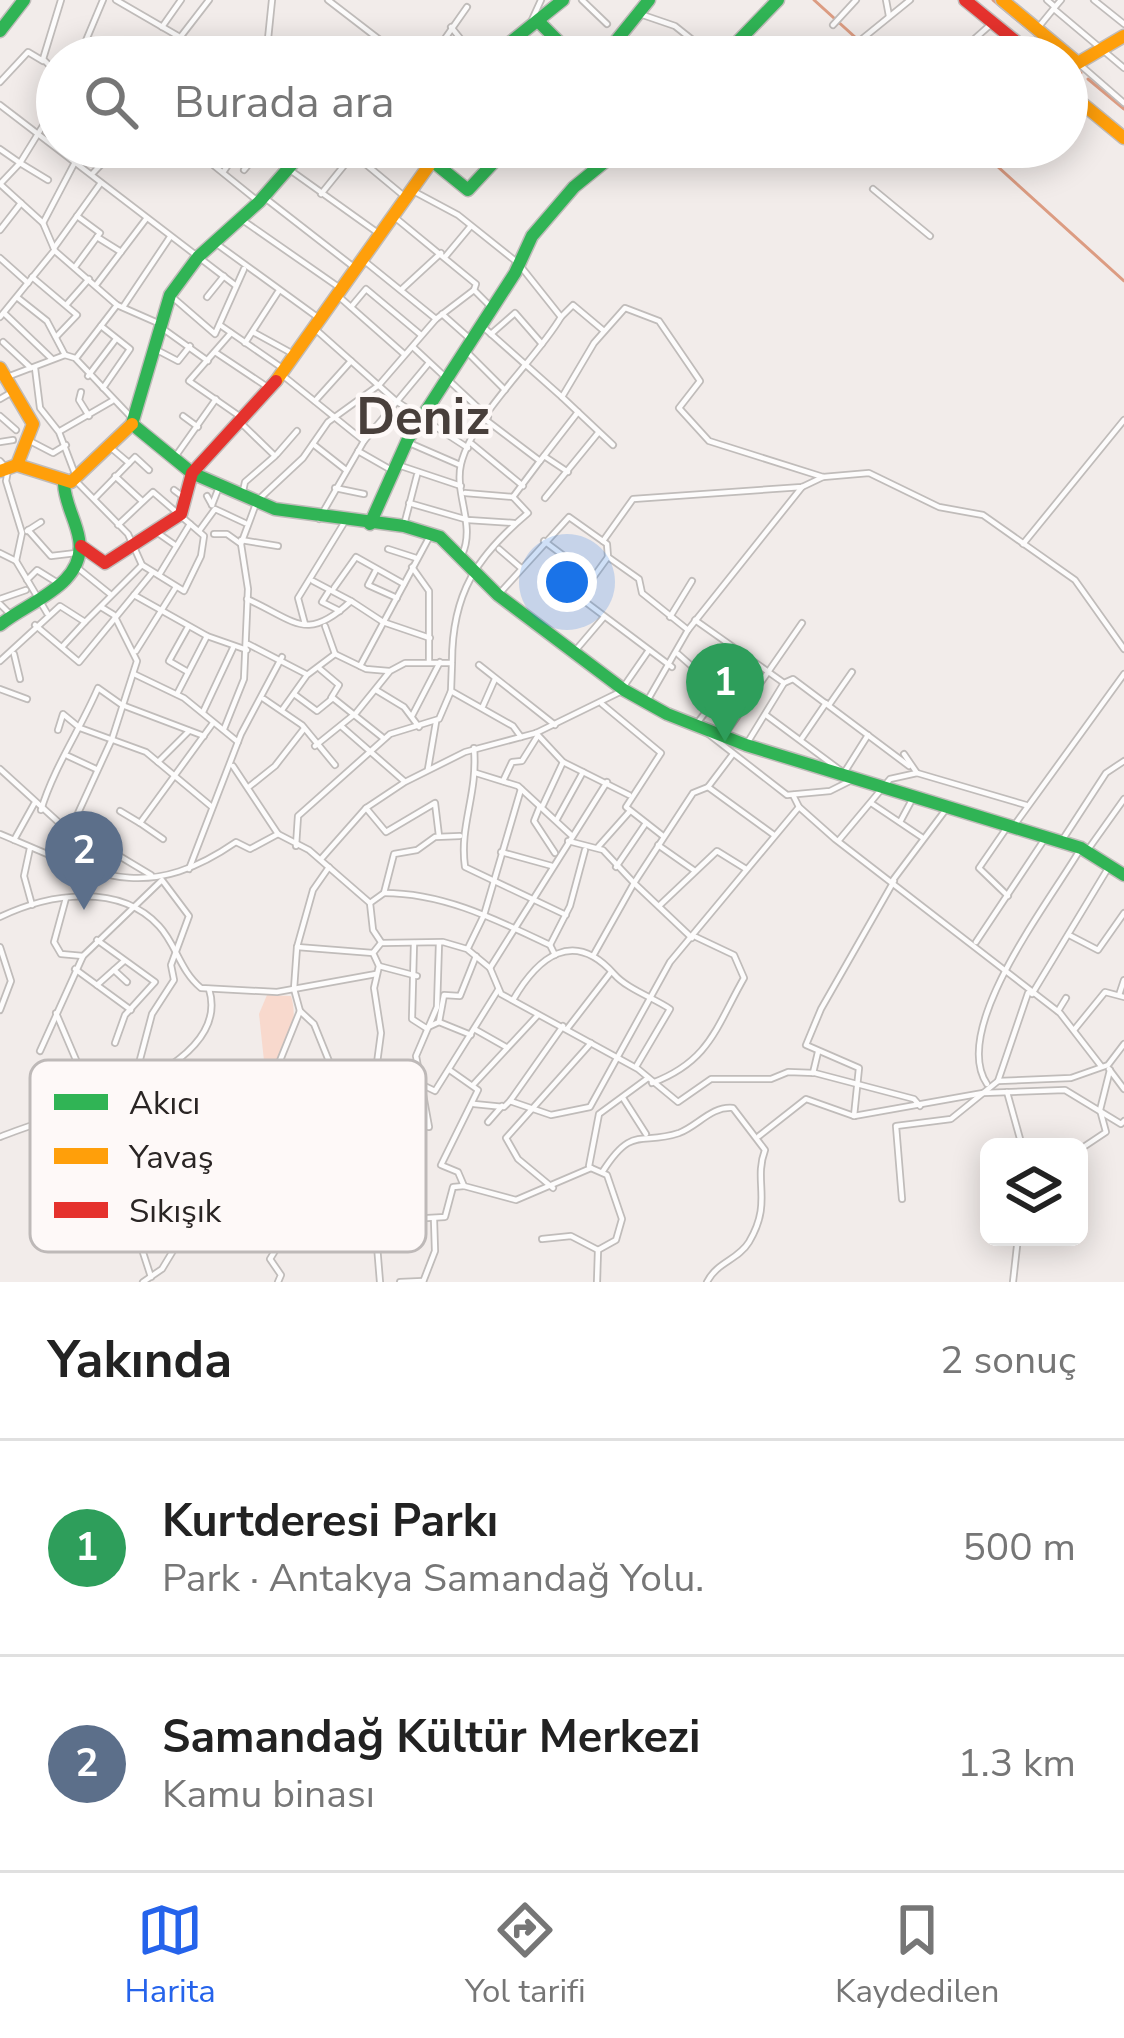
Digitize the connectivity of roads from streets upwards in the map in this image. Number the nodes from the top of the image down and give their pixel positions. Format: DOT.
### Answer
graph roads {
  1 [pos="24,0"];
  2 [pos="62,0"];
  3 [pos="103,0"];
  4 [pos="116,0"];
  5 [pos="181,0"];
  6 [pos="197,0"];
  7 [pos="272,0"];
  8 [pos="328,0"];
  9 [pos="541,0"];
  10 [pos="563,0"];
  11 [pos="582,0"];
  12 [pos="649,0"];
  13 [pos="778,0"];
  14 [pos="856,0"];
  15 [pos="886,0"];
  16 [pos="910,0"];
  17 [pos="961,0"];
  18 [pos="1047,0"];
  19 [pos="1061,0"];
  20 [pos="1094,0"];
  21 [pos="1007,2"];
  22 [pos="207,3"];
  23 [pos="467,8"];
  24 [pos="1054,8"];
  25 [pos="637,13"];
  26 [pos="889,16"];
  27 [pos="538,21"];
  28 [pos="3,22"];
  29 [pos="607,24"];
  30 [pos="1124,24"];
  31 [pos="833,25"];
  32 [pos="988,26"];
  33 [pos="162,27"];
  34 [pos="452,27"];
  35 [pos="1037,29"];
  36 [pos="525,32"];
  37 [pos="52,36"];
  38 [pos="88,36"];
  39 [pos="178,36"];
  40 [pos="268,36"];
  41 [pos="375,36"];
  42 [pos="446,36"];
  43 [pos="459,36"];
  44 [pos="520,36"];
  45 [pos="553,36"];
  46 [pos="619,36"];
  47 [pos="688,36"];
  48 [pos="744,36"];
  49 [pos="866,36"];
  50 [pos="977,36"];
  51 [pos="1002,36"];
  52 [pos="1005,36"];
  53 [pos="1046,36"];
  54 [pos="1085,36"];
  55 [pos="1124,36"];
  56 [pos="1088,39"];
  57 [pos="1100,50"];
  58 [pos="36,57"];
  59 [pos="1088,57"];
  60 [pos="1124,68"];
  61 [pos="1088,71"];
  62 [pos="0,82"];
  63 [pos="1124,103"];
  64 [pos="1088,104"];
  65 [pos="0,105"];
  66 [pos="36,134"];
  67 [pos="1124,134"];
  68 [pos="36,140"];
  69 [pos="0,149"];
  70 [pos="20,163"];
  71 [pos="72,168"];
  72 [pos="83,168"];
  73 [pos="97,168"];
  74 [pos="220,168"];
  75 [pos="226,168"];
  76 [pos="286,168"];
  77 [pos="288,168"];
  78 [pos="342,168"];
  79 [pos="378,168"];
  80 [pos="425,168"];
  81 [pos="441,168"];
  82 [pos="488,168"];
  83 [pos="600,168"];
  84 [pos="224,171"];
  85 [pos="92,174"];
  86 [pos="48,180"];
  87 [pos="0,184"];
  88 [pos="100,184"];
  89 [pos="873,189"];
  90 [pos="407,192"];
  91 [pos="321,194"];
  92 [pos="262,199"];
  93 [pos="21,203"];
  94 [pos="392,215"];
  95 [pos="77,216"];
  96 [pos="240,218"];
  97 [pos="146,219"];
  98 [pos="43,223"];
  99 [pos="470,226"];
  100 [pos="0,230"];
  101 [pos="378,233"];
  102 [pos="930,236"];
  103 [pos="97,237"];
  104 [pos="170,237"];
  105 [pos="214,242"];
  106 [pos="54,250"];
  107 [pos="121,253"];
  108 [pos="442,255"];
  109 [pos="198,257"];
  110 [pos="0,258"];
  111 [pos="518,262"];
  112 [pos="359,264"];
  113 [pos="75,267"];
  114 [pos="244,269"];
  115 [pos="224,276"];
  116 [pos="89,278"];
  117 [pos="30,280"];
  118 [pos="96,285"];
  119 [pos="235,285"];
  120 [pos="402,289"];
  121 [pos="474,290"];
  122 [pos="338,291"];
  123 [pos="278,292"];
  124 [pos="170,295"];
  125 [pos="207,297"];
  126 [pos="18,298"];
  127 [pos="67,304"];
  128 [pos="120,306"];
  129 [pos="351,307"];
  130 [pos="491,307"];
  131 [pos="3,315"];
  132 [pos="439,316"];
  133 [pos="561,317"];
  134 [pos="218,324"];
  135 [pos="317,324"];
  136 [pos="101,326"];
  137 [pos="162,326"];
  138 [pos="487,330"];
  139 [pos="604,331"];
  140 [pos="253,332"];
  141 [pos="231,333"];
  142 [pos="423,337"];
  143 [pos="56,338"];
  144 [pos="116,339"];
  145 [pos="3,342"];
  146 [pos="245,343"];
  147 [pos="543,344"];
  148 [pos="190,346"];
  149 [pos="411,346"];
  150 [pos="469,346"];
  151 [pos="157,350"];
  152 [pos="215,352"];
  153 [pos="404,354"];
  154 [pos="65,355"];
  155 [pos="295,355"];
  156 [pos="75,358"];
  157 [pos="52,359"];
  158 [pos="208,361"];
  159 [pos="352,361"];
  160 [pos="428,364"];
  161 [pos="33,368"];
  162 [pos="524,369"];
  163 [pos="4,372"];
  164 [pos="283,372"];
  165 [pos="88,376"];
  166 [pos="445,380"];
  167 [pos="379,385"];
  168 [pos="269,388"];
  169 [pos="102,390"];
  170 [pos="81,392"];
  171 [pos="506,392"];
  172 [pos="6,396"];
  173 [pos="562,397"];
  174 [pos="216,399"];
  175 [pos="112,401"];
  176 [pos="315,401"];
  177 [pos="396,401"];
  178 [pos="578,412"];
  179 [pos="0,416"];
  180 [pos="89,416"];
  181 [pos="183,416"];
  182 [pos="334,417"];
  183 [pos="424,417"];
  184 [pos="487,418"];
  185 [pos="131,420"];
  186 [pos="1124,420"];
  187 [pos="243,422"];
  188 [pos="198,427"];
  189 [pos="16,430"];
  190 [pos="297,431"];
  191 [pos="59,432"];
  192 [pos="598,433"];
  193 [pos="21,440"];
  194 [pos="0,442"];
  195 [pos="364,442"];
  196 [pos="407,442"];
  197 [pos="312,443"];
  198 [pos="66,445"];
  199 [pos="613,445"];
  200 [pos="470,446"];
  201 [pos="110,447"];
  202 [pos="358,451"];
  203 [pos="275,456"];
  204 [pos="175,457"];
  205 [pos="542,459"];
  206 [pos="129,463"];
  207 [pos="460,465"];
  208 [pos="6,467"];
  209 [pos="396,468"];
  210 [pos="148,470"];
  211 [pos="346,470"];
  212 [pos="568,472"];
  213 [pos="192,473"];
  214 [pos="417,475"];
  215 [pos="115,476"];
  216 [pos="823,477"];
  217 [pos="72,481"];
  218 [pos="222,482"];
  219 [pos="335,484"];
  220 [pos="523,486"];
  221 [pos="802,487"];
  222 [pos="463,489"];
  223 [pos="174,490"];
  224 [pos="243,491"];
  225 [pos="364,494"];
  226 [pos="207,496"];
  227 [pos="513,497"];
  228 [pos="95,498"];
  229 [pos="545,498"];
  230 [pos="186,499"];
  231 [pos="257,501"];
  232 [pos="142,502"];
  233 [pos="409,503"];
  234 [pos="213,507"];
  235 [pos="186,519"];
  236 [pos="319,519"];
  237 [pos="468,520"];
  238 [pos="41,522"];
  239 [pos="344,523"];
  240 [pos="247,524"];
  241 [pos="370,524"];
  242 [pos="516,524"];
  243 [pos="118,525"];
  244 [pos="404,526"];
  245 [pos="25,531"];
  246 [pos="199,531"];
  247 [pos="155,532"];
  248 [pos="431,533"];
  249 [pos="214,534"];
  250 [pos="544,541"];
  251 [pos="603,541"];
  252 [pos="241,542"];
  253 [pos="175,544"];
  254 [pos="1023,544"];
  255 [pos="278,546"];
  256 [pos="134,548"];
  257 [pos="388,549"];
  258 [pos="499,549"];
  259 [pos="0,554"];
  260 [pos="462,556"];
  261 [pos="608,556"];
  262 [pos="416,558"];
  263 [pos="80,560"];
  264 [pos="16,561"];
  265 [pos="101,561"];
  266 [pos="142,565"];
  267 [pos="412,567"];
  268 [pos="472,567"];
  269 [pos="521,568"];
  270 [pos="376,570"];
  271 [pos="155,574"];
  272 [pos="592,577"];
  273 [pos="313,580"];
  274 [pos="26,581"];
  275 [pos="692,581"];
  276 [pos="404,584"];
  277 [pos="61,585"];
  278 [pos="176,587"];
  279 [pos="331,590"];
  280 [pos="110,594"];
  281 [pos="33,595"];
  282 [pos="134,595"];
  283 [pos="498,595"];
  284 [pos="247,598"];
  285 [pos="397,598"];
  286 [pos="351,601"];
  287 [pos="0,602"];
  288 [pos="101,607"];
  289 [pos="160,611"];
  290 [pos="340,611"];
  291 [pos="47,613"];
  292 [pos="114,614"];
  293 [pos="11,615"];
  294 [pos="604,617"];
  295 [pos="670,617"];
  296 [pos="695,620"];
  297 [pos="86,622"];
  298 [pos="383,622"];
  299 [pos="802,623"];
  300 [pos="35,625"];
  301 [pos="0,626"];
  302 [pos="188,626"];
  303 [pos="304,626"];
  304 [pos="325,626"];
  305 [pos="688,631"];
  306 [pos="207,636"];
  307 [pos="430,638"];
  308 [pos="62,647"];
  309 [pos="247,647"];
  310 [pos="233,648"];
  311 [pos="1124,649"];
  312 [pos="649,650"];
  313 [pos="136,651"];
  314 [pos="575,651"];
  315 [pos="335,653"];
  316 [pos="678,653"];
  317 [pos="14,654"];
  318 [pos="281,657"];
  319 [pos="0,661"];
  320 [pos="429,662"];
  321 [pos="440,662"];
  322 [pos="452,663"];
  323 [pos="479,665"];
  324 [pos="360,666"];
  325 [pos="672,667"];
  326 [pos="320,669"];
  327 [pos="390,671"];
  328 [pos="188,672"];
  329 [pos="853,672"];
  330 [pos="134,674"];
  331 [pos="768,674"];
  332 [pos="1124,674"];
  333 [pos="307,675"];
  334 [pos="496,677"];
  335 [pos="20,679"];
  336 [pos="784,683"];
  337 [pos="0,689"];
  338 [pos="623,689"];
  339 [pos="376,690"];
  340 [pos="451,691"];
  341 [pos="720,693"];
  342 [pos="177,694"];
  343 [pos="294,694"];
  344 [pos="26,698"];
  345 [pos="331,698"];
  346 [pos="264,699"];
  347 [pos="602,703"];
  348 [pos="646,704"];
  349 [pos="827,704"];
  350 [pos="122,705"];
  351 [pos="483,706"];
  352 [pos="282,710"];
  353 [pos="741,710"];
  354 [pos="202,712"];
  355 [pos="356,713"];
  356 [pos="766,715"];
  357 [pos="412,716"];
  358 [pos="436,722"];
  359 [pos="213,723"];
  360 [pos="555,725"];
  361 [pos="341,726"];
  362 [pos="419,727"];
  363 [pos="80,728"];
  364 [pos="224,729"];
  365 [pos="700,729"];
  366 [pos="58,730"];
  367 [pos="303,730"];
  368 [pos="189,731"];
  369 [pos="536,735"];
  370 [pos="868,735"];
  371 [pos="204,736"];
  372 [pos="521,737"];
  373 [pos="723,737"];
  374 [pos="384,738"];
  375 [pos="112,739"];
  376 [pos="801,740"];
  377 [pos="238,742"];
  378 [pos="746,745"];
  379 [pos="315,746"];
  380 [pos="474,748"];
  381 [pos="368,752"];
  382 [pos="733,754"];
  383 [pos="904,754"];
  384 [pos="68,756"];
  385 [pos="158,761"];
  386 [pos="1124,761"];
  387 [pos="562,762"];
  388 [pos="922,763"];
  389 [pos="335,765"];
  390 [pos="232,766"];
  391 [pos="909,766"];
  392 [pos="0,769"];
  393 [pos="96,769"];
  394 [pos="428,770"];
  395 [pos="583,772"];
  396 [pos="916,772"];
  397 [pos="476,773"];
  398 [pos="844,773"];
  399 [pos="174,777"];
  400 [pos="859,777"];
  401 [pos="503,781"];
  402 [pos="405,782"];
  403 [pos="607,782"];
  404 [pos="884,784"];
  405 [pos="250,786"];
  406 [pos="708,787"];
  407 [pos="521,789"];
  408 [pos="914,794"];
  409 [pos="630,796"];
  410 [pos="794,796"];
  411 [pos="1124,799"];
  412 [pos="871,803"];
  413 [pos="34,804"];
  414 [pos="1026,805"];
  415 [pos="542,806"];
  416 [pos="949,806"];
  417 [pos="212,807"];
  418 [pos="799,807"];
  419 [pos="366,808"];
  420 [pos="41,811"];
  421 [pos="121,811"];
  422 [pos="630,811"];
  423 [pos="76,817"];
  424 [pos="557,819"];
  425 [pos="900,822"];
  426 [pos="646,823"];
  427 [pos="140,824"];
  428 [pos="1011,826"];
  429 [pos="69,831"];
  430 [pos="0,834"];
  431 [pos="278,834"];
  432 [pos="774,835"];
  433 [pos="439,836"];
  434 [pos="460,836"];
  435 [pos="663,836"];
  436 [pos="1046,837"];
  437 [pos="570,838"];
  438 [pos="923,838"];
  439 [pos="163,839"];
  440 [pos="14,840"];
  441 [pos="838,840"];
  442 [pos="1061,842"];
  443 [pos="658,845"];
  444 [pos="296,846"];
  445 [pos="586,847"];
  446 [pos="30,848"];
  447 [pos="598,848"];
  448 [pos="1084,849"];
  449 [pos="501,852"];
  450 [pos="556,855"];
  451 [pos="57,859"];
  452 [pos="321,859"];
  453 [pos="1111,865"];
  454 [pos="552,866"];
  455 [pos="329,867"];
  456 [pos="616,867"];
  457 [pos="189,869"];
  458 [pos="746,869"];
  459 [pos="695,871"];
  460 [pos="1124,875"];
  461 [pos="159,879"];
  462 [pos="494,880"];
  463 [pos="894,880"];
  464 [pos="634,884"];
  465 [pos="384,893"];
  466 [pos="1008,896"];
  467 [pos="535,897"];
  468 [pos="66,898"];
  469 [pos="370,903"];
  470 [pos="660,904"];
  471 [pos="32,905"];
  472 [pos="130,910"];
  473 [pos="189,913"];
  474 [pos="1124,913"];
  475 [pos="484,915"];
  476 [pos="566,915"];
  477 [pos="0,916"];
  478 [pos="198,919"];
  479 [pos="516,928"];
  480 [pos="1071,936"];
  481 [pos="693,937"];
  482 [pos="97,940"];
  483 [pos="439,942"];
  484 [pos="382,943"];
  485 [pos="414,943"];
  486 [pos="974,944"];
  487 [pos="550,945"];
  488 [pos="297,946"];
  489 [pos="0,947"];
  490 [pos="467,949"];
  491 [pos="373,953"];
  492 [pos="174,954"];
  493 [pos="555,955"];
  494 [pos="83,956"];
  495 [pos="476,956"];
  496 [pos="593,956"];
  497 [pos="124,961"];
  498 [pos="75,968"];
  499 [pos="490,968"];
  500 [pos="113,969"];
  501 [pos="377,970"];
  502 [pos="1004,970"];
  503 [pos="612,972"];
  504 [pos="417,976"];
  505 [pos="1124,980"];
  506 [pos="127,982"];
  507 [pos="96,986"];
  508 [pos="209,989"];
  509 [pos="294,989"];
  510 [pos="499,990"];
  511 [pos="1030,994"];
  512 [pos="1121,996"];
  513 [pos="649,997"];
  514 [pos="1066,998"];
  515 [pos="513,1000"];
  516 [pos="0,1010"];
  517 [pos="131,1010"];
  518 [pos="300,1011"];
  519 [pos="1058,1011"];
  520 [pos="56,1013"];
  521 [pos="540,1014"];
  522 [pos="439,1022"];
  523 [pos="426,1028"];
  524 [pos="565,1028"];
  525 [pos="1074,1030"];
  526 [pos="474,1032"];
  527 [pos="592,1042"];
  528 [pos="115,1043"];
  529 [pos="1124,1044"];
  530 [pos="506,1047"];
  531 [pos="40,1051"];
  532 [pos="818,1052"];
  533 [pos="616,1056"];
  534 [pos="76,1060"];
  535 [pos="140,1060"];
  536 [pos="178,1060"];
  537 [pos="280,1060"];
  538 [pos="329,1060"];
  539 [pos="377,1060"];
  540 [pos="417,1060"];
  541 [pos="635,1067"];
  542 [pos="1106,1067"];
  543 [pos="451,1071"];
  544 [pos="813,1073"];
  545 [pos="1064,1078"];
  546 [pos="650,1081"];
  547 [pos="998,1082"];
  548 [pos="473,1085"];
  549 [pos="857,1086"];
  550 [pos="1124,1088"];
  551 [pos="986,1089"];
  552 [pos="426,1090"];
  553 [pos="1065,1090"];
  554 [pos="1006,1092"];
  555 [pos="622,1096"];
  556 [pos="426,1098"];
  557 [pos="510,1101"];
  558 [pos="474,1104"];
  559 [pos="592,1105"];
  560 [pos="502,1106"];
  561 [pos="920,1106"];
  562 [pos="602,1111"];
  563 [pos="1100,1111"];
  564 [pos="530,1112"];
  565 [pos="854,1116"];
  566 [pos="1124,1121"];
  567 [pos="488,1122"];
  568 [pos="30,1126"];
  569 [pos="426,1128"];
  570 [pos="646,1134"];
  571 [pos="759,1136"];
  572 [pos="0,1137"];
  573 [pos="1020,1138"];
  574 [pos="1088,1144"];
  575 [pos="591,1168"];
  576 [pos="603,1171"];
  577 [pos="464,1186"];
  578 [pos="553,1188"];
  579 [pos="902,1199"];
  580 [pos="426,1219"];
  581 [pos="434,1219"];
  582 [pos="542,1239"];
  583 [pos="1017,1246"];
  584 [pos="598,1250"];
  585 [pos="143,1252"];
  586 [pos="172,1252"];
  587 [pos="274,1252"];
  588 [pos="378,1252"];
  589 [pos="151,1276"];
  590 [pos="143,1282"];
  591 [pos="278,1282"];
  592 [pos="380,1282"];
  593 [pos="400,1282"];
  594 [pos="423,1282"];
  595 [pos="597,1282"];
  596 [pos="707,1282"];
  597 [pos="1013,1282"];
  1 -- 28 [label="street"];
  2 -- 37 [label="street"];
  3 -- 38 [label="street"];
  4 -- 33 [label="street"];
  5 -- 33 [label="street"];
  6 -- 22 [label="street"];
  7 -- 40 [label="street"];
  8 -- 41 [label="street"];
  9 -- 36 [label="street"];
  10 -- 27 [label="street"];
  11 -- 29 [label="street"];
  12 -- 25 [label="street"];
  13 -- 48 [label="street"];
  14 -- 31 [label="street"];
  15 -- 26 [label="street"];
  16 -- 26 [label="street"];
  17 -- 32 [label="street"];
  17 -- 52 [label="street"];
  18 -- 24 [label="street"];
  19 -- 24 [label="street"];
  20 -- 30 [label="street"];
  21 -- 35 [label="street"];
  22 -- 39 [label="street"];
  23 -- 34 [label="street"];
  24 -- 35 [label="street"];
  24 -- 54 [label="street"];
  25 -- 46 [label="street"];
  25 -- 47 [label="street"];
  26 -- 49 [label="street"];
  27 -- 36 [label="street"];
  27 -- 45 [label="street"];
  32 -- 50 [label="street"];
  32 -- 51 [label="street"];
  33 -- 39 [label="street"];
  34 -- 42 [label="street"];
  34 -- 43 [label="street"];
  35 -- 53 [label="street"];
  36 -- 44 [label="street"];
  55 -- 57 [label="street"];
  56 -- 57 [label="street"];
  57 -- 59 [label="street"];
  57 -- 60 [label="street"];
  58 -- 62 [label="street"];
  61 -- 63 [label="street"];
  64 -- 67 [label="street"];
  65 -- 66 [label="street"];
  68 -- 70 [label="street"];
  69 -- 70 [label="street"];
  70 -- 86 [label="street"];
  70 -- 87 [label="street"];
  71 -- 98 [label="street"];
  72 -- 85 [label="street"];
  73 -- 85 [label="street"];
  74 -- 84 [label="street"];
  75 -- 84 [label="street"];
  76 -- 92 [label="street"];
  77 -- 91 [label="street"];
  78 -- 91 [label="street"];
  79 -- 90 [label="street"];
  80 -- 90 [label="street"];
  81 -- 82 [label="street"];
  83 -- 111 [label="street"];
  84 -- 92 [label="street"];
  85 -- 88 [label="street"];
  87 -- 93 [label="street"];
  88 -- 95 [label="street"];
  88 -- 97 [label="street"];
  89 -- 102 [label="street"];
  90 -- 94 [label="street"];
  90 -- 99 [label="street"];
  91 -- 101 [label="street"];
  92 -- 96 [label="street"];
  92 -- 112 [label="street"];
  93 -- 98 [label="street"];
  93 -- 100 [label="street"];
  94 -- 101 [label="street"];
  94 -- 108 [label="street"];
  95 -- 103 [label="street"];
  95 -- 106 [label="street"];
  96 -- 105 [label="street"];
  96 -- 122 [label="street"];
  97 -- 104 [label="street"];
  97 -- 107 [label="street"];
  98 -- 106 [label="street"];
  99 -- 108 [label="street"];
  99 -- 111 [label="street"];
  101 -- 112 [label="street"];
  103 -- 107 [label="street"];
  103 -- 113 [label="street"];
  104 -- 109 [label="street"];
  104 -- 128 [label="street"];
  105 -- 109 [label="street"];
  105 -- 114 [label="street"];
  106 -- 113 [label="street"];
  106 -- 117 [label="street"];
  107 -- 118 [label="street"];
  108 -- 120 [label="street"];
  108 -- 121 [label="street"];
  109 -- 115 [label="street"];
  109 -- 124 [label="street"];
  110 -- 117 [label="street"];
  111 -- 130 [label="street"];
  111 -- 133 [label="street"];
  112 -- 120 [label="street"];
  112 -- 122 [label="street"];
  113 -- 116 [label="street"];
  114 -- 119 [label="street"];
  114 -- 123 [label="street"];
  115 -- 119 [label="street"];
  115 -- 125 [label="street"];
  116 -- 118 [label="street"];
  116 -- 127 [label="street"];
  117 -- 126 [label="street"];
  117 -- 127 [label="street"];
  118 -- 128 [label="street"];
  119 -- 134 [label="street"];
  120 -- 132 [label="street"];
  121 -- 130 [label="street"];
  121 -- 132 [label="street"];
  122 -- 129 [label="street"];
  122 -- 135 [label="street"];
  123 -- 135 [label="street"];
  123 -- 140 [label="street"];
  124 -- 134 [label="street"];
  124 -- 137 [label="street"];
  126 -- 131 [label="street"];
  126 -- 143 [label="street"];
  127 -- 143 [label="street"];
  128 -- 136 [label="street"];
  128 -- 137 [label="street"];
  129 -- 142 [label="street"];
  129 -- 153 [label="street"];
  130 -- 138 [label="street"];
  131 -- 157 [label="street"];
  132 -- 142 [label="street"];
  132 -- 150 [label="street"];
  133 -- 139 [label="street"];
  133 -- 147 [label="street"];
  134 -- 141 [label="street"];
  135 -- 155 [label="street"];
  135 -- 159 [label="street"];
  136 -- 144 [label="street"];
  136 -- 156 [label="street"];
  137 -- 148 [label="street"];
  137 -- 151 [label="street"];
  138 -- 147 [label="street"];
  138 -- 150 [label="street"];
  138 -- 162 [label="street"];
  139 -- 173 [label="street"];
  139 -- 216 [label="street"];
  140 -- 146 [label="street"];
  140 -- 155 [label="street"];
  141 -- 146 [label="street"];
  141 -- 152 [label="street"];
  142 -- 149 [label="street"];
  143 -- 154 [label="street"];
  144 -- 165 [label="street"];
  144 -- 169 [label="street"];
  145 -- 161 [label="street"];
  146 -- 164 [label="street"];
  147 -- 162 [label="street"];
  148 -- 151 [label="street"];
  148 -- 158 [label="street"];
  149 -- 153 [label="street"];
  149 -- 160 [label="street"];
  150 -- 166 [label="street"];
  150 -- 171 [label="street"];
  151 -- 185 [label="street"];
  152 -- 158 [label="street"];
  152 -- 168 [label="street"];
  153 -- 167 [label="street"];
  154 -- 156 [label="street"];
  154 -- 157 [label="street"];
  155 -- 164 [label="street"];
  156 -- 165 [label="street"];
  157 -- 161 [label="street"];
  158 -- 174 [label="street"];
  159 -- 167 [label="street"];
  159 -- 176 [label="street"];
  160 -- 166 [label="street"];
  160 -- 177 [label="street"];
  161 -- 163 [label="street"];
  161 -- 191 [label="street"];
  162 -- 171 [label="street"];
  162 -- 173 [label="street"];
  163 -- 172 [label="street"];
  164 -- 168 [label="street"];
  164 -- 176 [label="street"];
  165 -- 169 [label="street"];
  166 -- 183 [label="street"];
  166 -- 184 [label="street"];
  167 -- 177 [label="street"];
  167 -- 182 [label="street"];
  168 -- 187 [label="street"];
  169 -- 175 [label="street"];
  170 -- 180 [label="street"];
  171 -- 184 [label="street"];
  172 -- 193 [label="street"];
  173 -- 178 [label="street"];
  174 -- 187 [label="street"];
  174 -- 188 [label="street"];
  175 -- 180 [label="street"];
  175 -- 185 [label="street"];
  176 -- 182 [label="street"];
  177 -- 183 [label="street"];
  177 -- 195 [label="street"];
  178 -- 192 [label="street"];
  178 -- 205 [label="street"];
  179 -- 189 [label="street"];
  180 -- 191 [label="street"];
  181 -- 188 [label="street"];
  182 -- 195 [label="street"];
  182 -- 197 [label="street"];
  183 -- 196 [label="street"];
  183 -- 200 [label="street"];
  184 -- 200 [label="street"];
  184 -- 205 [label="street"];
  185 -- 201 [label="street"];
  185 -- 204 [label="street"];
  186 -- 254 [label="street"];
  187 -- 203 [label="street"];
  187 -- 213 [label="street"];
  188 -- 204 [label="street"];
  190 -- 203 [label="street"];
  191 -- 198 [label="street"];
  192 -- 199 [label="street"];
  192 -- 212 [label="street"];
  193 -- 194 [label="street"];
  193 -- 198 [label="street"];
  193 -- 208 [label="street"];
  195 -- 202 [label="street"];
  196 -- 207 [label="street"];
  196 -- 209 [label="street"];
  197 -- 211 [label="street"];
  197 -- 231 [label="street"];
  198 -- 217 [label="street"];
  200 -- 207 [label="street"];
  200 -- 220 [label="street"];
  201 -- 206 [label="street"];
  201 -- 217 [label="street"];
  202 -- 209 [label="street"];
  202 -- 211 [label="street"];
  203 -- 224 [label="street"];
  204 -- 213 [label="street"];
  205 -- 212 [label="street"];
  205 -- 220 [label="street"];
  206 -- 210 [label="street"];
  206 -- 215 [label="street"];
  207 -- 222 [label="street"];
  208 -- 217 [label="street"];
  208 -- 245 [label="street"];
  209 -- 214 [label="street"];
  209 -- 241 [label="street"];
  211 -- 219 [label="street"];
  212 -- 229 [label="street"];
  213 -- 218 [label="street"];
  213 -- 230 [label="street"];
  214 -- 222 [label="street"];
  214 -- 233 [label="street"];
  215 -- 228 [label="street"];
  215 -- 232 [label="street"];
  216 -- 221 [label="street"];
  216 -- 254 [label="street"];
  217 -- 228 [label="street"];
  217 -- 263 [label="street"];
  218 -- 224 [label="street"];
  218 -- 234 [label="street"];
  219 -- 225 [label="street"];
  219 -- 236 [label="street"];
  220 -- 227 [label="street"];
  221 -- 251 [label="street"];
  221 -- 296 [label="street"];
  222 -- 227 [label="street"];
  222 -- 237 [label="street"];
  223 -- 230 [label="street"];
  224 -- 231 [label="street"];
  226 -- 234 [label="street"];
  227 -- 242 [label="street"];
  228 -- 243 [label="street"];
  230 -- 235 [label="street"];
  231 -- 236 [label="street"];
  231 -- 240 [label="street"];
  232 -- 235 [label="street"];
  232 -- 243 [label="street"];
  233 -- 237 [label="street"];
  233 -- 244 [label="street"];
  234 -- 240 [label="street"];
  234 -- 246 [label="street"];
  235 -- 246 [label="street"];
  235 -- 247 [label="street"];
  235 -- 253 [label="street"];
  236 -- 239 [label="street"];
  237 -- 242 [label="street"];
  237 -- 260 [label="street"];
  238 -- 245 [label="street"];
  239 -- 241 [label="street"];
  239 -- 273 [label="street"];
  240 -- 252 [label="street"];
  241 -- 244 [label="street"];
  242 -- 268 [label="street"];
  243 -- 256 [label="street"];
  244 -- 248 [label="street"];
  245 -- 263 [label="street"];
  245 -- 264 [label="street"];
  246 -- 278 [label="street"];
  247 -- 253 [label="street"];
  247 -- 256 [label="street"];
  248 -- 260 [label="street"];
  248 -- 262 [label="street"];
  249 -- 252 [label="street"];
  250 -- 251 [label="street"];
  250 -- 269 [label="street"];
  250 -- 272 [label="street"];
  251 -- 261 [label="street"];
  252 -- 255 [label="street"];
  252 -- 284 [label="street"];
  253 -- 271 [label="street"];
  254 -- 311 [label="street"];
  256 -- 265 [label="street"];
  256 -- 266 [label="street"];
  257 -- 262 [label="street"];
  258 -- 269 [label="street"];
  259 -- 264 [label="street"];
  260 -- 268 [label="street"];
  261 -- 272 [label="street"];
  261 -- 295 [label="street"];
  262 -- 267 [label="street"];
  263 -- 265 [label="street"];
  263 -- 265 [label="street"];
  263 -- 277 [label="street"];
  263 -- 280 [label="street"];
  264 -- 274 [label="street"];
  266 -- 271 [label="street"];
  266 -- 280 [label="street"];
  267 -- 276 [label="street"];
  267 -- 307 [label="street"];
  268 -- 283 [label="street"];
  268 -- 322 [label="street"];
  269 -- 283 [label="street"];
  270 -- 276 [label="street"];
  270 -- 279 [label="street"];
  270 -- 285 [label="street"];
  271 -- 278 [label="street"];
  271 -- 282 [label="street"];
  272 -- 294 [label="street"];
  273 -- 279 [label="street"];
  273 -- 303 [label="street"];
  274 -- 277 [label="street"];
  274 -- 281 [label="street"];
  275 -- 295 [label="street"];
  276 -- 285 [label="street"];
  277 -- 281 [label="street"];
  278 -- 289 [label="street"];
  279 -- 286 [label="street"];
  279 -- 290 [label="street"];
  280 -- 288 [label="street"];
  281 -- 287 [label="street"];
  281 -- 291 [label="street"];
  281 -- 293 [label="street"];
  282 -- 289 [label="street"];
  282 -- 292 [label="street"];
  283 -- 314 [label="street"];
  284 -- 303 [label="street"];
  284 -- 309 [label="street"];
  285 -- 298 [label="street"];
  286 -- 290 [label="street"];
  286 -- 298 [label="street"];
  287 -- 293 [label="street"];
  288 -- 292 [label="street"];
  288 -- 297 [label="street"];
  289 -- 302 [label="street"];
  289 -- 313 [label="street"];
  290 -- 304 [label="street"];
  291 -- 297 [label="street"];
  291 -- 300 [label="street"];
  292 -- 308 [label="street"];
  292 -- 313 [label="street"];
  293 -- 301 [label="street"];
  294 -- 312 [label="street"];
  294 -- 314 [label="street"];
  295 -- 305 [label="street"];
  296 -- 305 [label="street"];
  296 -- 331 [label="street"];
  297 -- 308 [label="street"];
  298 -- 307 [label="street"];
  298 -- 324 [label="street"];
  299 -- 331 [label="street"];
  300 -- 308 [label="street"];
  300 -- 317 [label="street"];
  302 -- 306 [label="street"];
  302 -- 328 [label="street"];
  303 -- 304 [label="street"];
  304 -- 315 [label="street"];
  305 -- 316 [label="street"];
  306 -- 310 [label="street"];
  306 -- 328 [label="street"];
  307 -- 320 [label="street"];
  309 -- 310 [label="street"];
  309 -- 318 [label="street"];
  309 -- 364 [label="street"];
  310 -- 354 [label="street"];
  312 -- 325 [label="street"];
  312 -- 338 [label="street"];
  313 -- 330 [label="street"];
  314 -- 338 [label="street"];
  315 -- 324 [label="street"];
  315 -- 326 [label="street"];
  316 -- 325 [label="street"];
  316 -- 341 [label="street"];
  317 -- 319 [label="street"];
  317 -- 335 [label="street"];
  318 -- 333 [label="street"];
  318 -- 346 [label="street"];
  320 -- 321 [label="street"];
  320 -- 327 [label="street"];
  321 -- 322 [label="street"];
  321 -- 357 [label="street"];
  322 -- 340 [label="street"];
  323 -- 334 [label="street"];
  324 -- 327 [label="street"];
  325 -- 348 [label="street"];
  326 -- 333 [label="street"];
  326 -- 345 [label="street"];
  327 -- 339 [label="street"];
  328 -- 342 [label="street"];
  329 -- 349 [label="street"];
  330 -- 342 [label="street"];
  330 -- 350 [label="street"];
  331 -- 336 [label="street"];
  331 -- 353 [label="street"];
  332 -- 414 [label="street"];
  333 -- 343 [label="street"];
  334 -- 351 [label="street"];
  334 -- 360 [label="street"];
  336 -- 349 [label="street"];
  336 -- 356 [label="street"];
  337 -- 344 [label="street"];
  338 -- 347 [label="street"];
  338 -- 348 [label="street"];
  339 -- 355 [label="street"];
  339 -- 357 [label="street"];
  340 -- 351 [label="street"];
  340 -- 358 [label="street"];
  341 -- 353 [label="street"];
  341 -- 365 [label="street"];
  342 -- 354 [label="street"];
  343 -- 345 [label="street"];
  343 -- 352 [label="street"];
  345 -- 355 [label="street"];
  346 -- 352 [label="street"];
  346 -- 377 [label="street"];
  347 -- 360 [label="street"];
  347 -- 409 [label="street"];
  348 -- 365 [label="street"];
  349 -- 370 [label="street"];
  349 -- 376 [label="street"];
  350 -- 363 [label="street"];
  350 -- 368 [label="street"];
  350 -- 375 [label="street"];
  351 -- 372 [label="street"];
  352 -- 367 [label="street"];
  353 -- 373 [label="street"];
  354 -- 359 [label="street"];
  355 -- 361 [label="street"];
  355 -- 374 [label="street"];
  356 -- 376 [label="street"];
  356 -- 378 [label="street"];
  357 -- 362 [label="street"];
  358 -- 362 [label="street"];
  358 -- 394 [label="street"];
  359 -- 364 [label="street"];
  359 -- 371 [label="street"];
  360 -- 369 [label="street"];
  361 -- 379 [label="street"];
  361 -- 381 [label="street"];
  362 -- 374 [label="street"];
  363 -- 366 [label="street"];
  363 -- 375 [label="street"];
  363 -- 384 [label="street"];
  364 -- 377 [label="street"];
  365 -- 373 [label="street"];
  365 -- 382 [label="street"];
  367 -- 379 [label="street"];
  367 -- 405 [label="street"];
  368 -- 371 [label="street"];
  368 -- 385 [label="street"];
  369 -- 372 [label="street"];
  369 -- 387 [label="street"];
  369 -- 401 [label="street"];
  370 -- 391 [label="street"];
  370 -- 398 [label="street"];
  371 -- 399 [label="street"];
  372 -- 380 [label="street"];
  373 -- 378 [label="street"];
  374 -- 381 [label="street"];
  375 -- 385 [label="street"];
  375 -- 393 [label="street"];
  376 -- 398 [label="street"];
  377 -- 390 [label="street"];
  378 -- 398 [label="street"];
  379 -- 389 [label="street"];
  380 -- 394 [label="street"];
  380 -- 397 [label="street"];
  381 -- 402 [label="street"];
  381 -- 444 [label="street"];
  382 -- 406 [label="street"];
  382 -- 410 [label="street"];
  383 -- 391 [label="street"];
  384 -- 393 [label="street"];
  384 -- 420 [label="street"];
  385 -- 399 [label="street"];
  386 -- 442 [label="street"];
  387 -- 395 [label="street"];
  387 -- 415 [label="street"];
  388 -- 396 [label="street"];
  390 -- 405 [label="street"];
  390 -- 417 [label="street"];
  391 -- 396 [label="street"];
  392 -- 413 [label="street"];
  393 -- 423 [label="street"];
  394 -- 402 [label="street"];
  395 -- 403 [label="street"];
  395 -- 424 [label="street"];
  396 -- 404 [label="street"];
  396 -- 414 [label="street"];
  397 -- 401 [label="street"];
  397 -- 434 [label="street"];
  398 -- 400 [label="street"];
  399 -- 417 [label="street"];
  399 -- 427 [label="street"];
  400 -- 404 [label="street"];
  400 -- 410 [label="street"];
  401 -- 407 [label="street"];
  402 -- 419 [label="street"];
  403 -- 409 [label="street"];
  403 -- 437 [label="street"];
  404 -- 408 [label="street"];
  404 -- 412 [label="street"];
  405 -- 431 [label="street"];
  406 -- 432 [label="street"];
  406 -- 435 [label="street"];
  407 -- 415 [label="street"];
  407 -- 449 [label="street"];
  408 -- 416 [label="street"];
  408 -- 425 [label="street"];
  409 -- 422 [label="street"];
  410 -- 418 [label="street"];
  411 -- 448 [label="street"];
  412 -- 425 [label="street"];
  412 -- 441 [label="street"];
  413 -- 420 [label="street"];
  413 -- 440 [label="street"];
  414 -- 428 [label="street"];
  415 -- 424 [label="street"];
  415 -- 450 [label="street"];
  416 -- 428 [label="street"];
  416 -- 438 [label="street"];
  417 -- 457 [label="street"];
  418 -- 432 [label="street"];
  418 -- 441 [label="street"];
  419 -- 433 [label="street"];
  419 -- 452 [label="street"];
  420 -- 429 [label="street"];
  421 -- 427 [label="street"];
  422 -- 426 [label="street"];
  422 -- 447 [label="street"];
  423 -- 429 [label="street"];
  423 -- 461 [label="street"];
  424 -- 437 [label="street"];
  425 -- 438 [label="street"];
  426 -- 435 [label="street"];
  426 -- 456 [label="street"];
  427 -- 439 [label="street"];
  428 -- 436 [label="street"];
  428 -- 466 [label="street"];
  429 -- 451 [label="street"];
  430 -- 440 [label="street"];
  431 -- 444 [label="street"];
  431 -- 457 [label="street"];
  432 -- 458 [label="street"];
  433 -- 434 [label="street"];
  433 -- 465 [label="street"];
  434 -- 462 [label="street"];
  435 -- 443 [label="street"];
  436 -- 442 [label="street"];
  436 -- 466 [label="street"];
  437 -- 445 [label="street"];
  437 -- 450 [label="street"];
  438 -- 463 [label="street"];
  440 -- 446 [label="street"];
  441 -- 463 [label="street"];
  442 -- 448 [label="street"];
  443 -- 459 [label="street"];
  443 -- 464 [label="street"];
  444 -- 452 [label="street"];
  445 -- 447 [label="street"];
  445 -- 476 [label="street"];
  446 -- 451 [label="street"];
  446 -- 471 [label="street"];
  447 -- 456 [label="street"];
  448 -- 453 [label="street"];
  448 -- 502 [label="street"];
  449 -- 454 [label="street"];
  449 -- 462 [label="street"];
  450 -- 454 [label="street"];
  451 -- 461 [label="street"];
  452 -- 455 [label="street"];
  453 -- 460 [label="street"];
  453 -- 480 [label="street"];
  454 -- 467 [label="street"];
  455 -- 469 [label="street"];
  455 -- 488 [label="street"];
  456 -- 464 [label="street"];
  457 -- 461 [label="street"];
  458 -- 459 [label="street"];
  458 -- 481 [label="street"];
  459 -- 470 [label="street"];
  461 -- 472 [label="street"];
  461 -- 473 [label="street"];
  462 -- 467 [label="street"];
  462 -- 475 [label="street"];
  463 -- 486 [label="street"];
  463 -- 532 [label="street"];
  464 -- 470 [label="street"];
  464 -- 496 [label="street"];
  465 -- 469 [label="street"];
  465 -- 475 [label="street"];
  466 -- 486 [label="street"];
  467 -- 476 [label="street"];
  467 -- 479 [label="street"];
  468 -- 471 [label="street"];
  468 -- 472 [label="street"];
  468 -- 494 [label="street"];
  469 -- 484 [label="street"];
  470 -- 481 [label="street"];
  471 -- 477 [label="street"];
  472 -- 482 [label="street"];
  472 -- 492 [label="street"];
  473 -- 478 [label="street"];
  473 -- 492 [label="street"];
  474 -- 480 [label="street"];
  475 -- 479 [label="street"];
  475 -- 490 [label="street"];
  476 -- 487 [label="street"];
  479 -- 487 [label="street"];
  479 -- 499 [label="street"];
  480 -- 511 [label="street"];
  481 -- 513 [label="street"];
  481 -- 546 [label="street"];
  482 -- 494 [label="street"];
  482 -- 497 [label="street"];
  483 -- 485 [label="street"];
  483 -- 490 [label="street"];
  483 -- 523 [label="street"];
  484 -- 485 [label="street"];
  484 -- 491 [label="street"];
  485 -- 504 [label="street"];
  486 -- 502 [label="street"];
  487 -- 493 [label="street"];
  488 -- 491 [label="street"];
  488 -- 509 [label="street"];
  489 -- 516 [label="street"];
  490 -- 495 [label="street"];
  491 -- 501 [label="street"];
  492 -- 508 [label="street"];
  492 -- 535 [label="street"];
  493 -- 496 [label="street"];
  493 -- 515 [label="street"];
  494 -- 498 [label="street"];
  495 -- 499 [label="street"];
  495 -- 522 [label="street"];
  496 -- 503 [label="street"];
  497 -- 500 [label="street"];
  497 -- 517 [label="street"];
  498 -- 507 [label="street"];
  498 -- 520 [label="street"];
  499 -- 510 [label="street"];
  500 -- 506 [label="street"];
  500 -- 507 [label="street"];
  501 -- 504 [label="street"];
  501 -- 509 [label="street"];
  501 -- 539 [label="street"];
  502 -- 511 [label="street"];
  502 -- 551 [label="street"];
  503 -- 513 [label="street"];
  503 -- 524 [label="street"];
  504 -- 523 [label="street"];
  505 -- 512 [label="street"];
  507 -- 517 [label="street"];
  508 -- 509 [label="street"];
  508 -- 536 [label="street"];
  509 -- 518 [label="street"];
  510 -- 515 [label="street"];
  510 -- 526 [label="street"];
  511 -- 519 [label="street"];
  511 -- 547 [label="street"];
  512 -- 525 [label="street"];
  513 -- 533 [label="street"];
  513 -- 541 [label="street"];
  514 -- 519 [label="street"];
  515 -- 521 [label="street"];
  517 -- 528 [label="street"];
  518 -- 537 [label="street"];
  518 -- 538 [label="street"];
  519 -- 525 [label="street"];
  520 -- 531 [label="street"];
  520 -- 534 [label="street"];
  521 -- 524 [label="street"];
  521 -- 530 [label="street"];
  522 -- 523 [label="street"];
  522 -- 526 [label="street"];
  523 -- 540 [label="street"];
  524 -- 527 [label="street"];
  524 -- 557 [label="street"];
  525 -- 542 [label="street"];
  526 -- 530 [label="street"];
  526 -- 543 [label="street"];
  527 -- 533 [label="street"];
  527 -- 564 [label="street"];
  529 -- 542 [label="street"];
  530 -- 548 [label="street"];
  532 -- 544 [label="street"];
  532 -- 549 [label="street"];
  533 -- 541 [label="street"];
  533 -- 559 [label="street"];
  541 -- 546 [label="street"];
  542 -- 545 [label="street"];
  542 -- 550 [label="street"];
  542 -- 563 [label="street"];
  543 -- 548 [label="street"];
  543 -- 552 [label="street"];
  544 -- 546 [label="street"];
  544 -- 549 [label="street"];
  545 -- 547 [label="street"];
  545 -- 553 [label="street"];
  546 -- 555 [label="street"];
  547 -- 551 [label="street"];
  548 -- 558 [label="street"];
  549 -- 561 [label="street"];
  549 -- 565 [label="street"];
  551 -- 554 [label="street"];
  551 -- 561 [label="street"];
  551 -- 579 [label="street"];
  553 -- 554 [label="street"];
  553 -- 563 [label="street"];
  554 -- 573 [label="street"];
  555 -- 562 [label="street"];
  555 -- 570 [label="street"];
  556 -- 569 [label="street"];
  557 -- 560 [label="street"];
  557 -- 564 [label="street"];
  558 -- 560 [label="street"];
  558 -- 577 [label="street"];
  559 -- 562 [label="street"];
  559 -- 564 [label="street"];
  560 -- 567 [label="street"];
  561 -- 565 [label="street"];
  562 -- 575 [label="street"];
  563 -- 566 [label="street"];
  563 -- 574 [label="street"];
  564 -- 578 [label="street"];
  565 -- 571 [label="street"];
  568 -- 572 [label="street"];
  570 -- 571 [label="street"];
  570 -- 576 [label="street"];
  571 -- 596 [label="street"];
  575 -- 576 [label="street"];
  575 -- 578 [label="street"];
  576 -- 584 [label="street"];
  577 -- 578 [label="street"];
  577 -- 581 [label="street"];
  580 -- 581 [label="street"];
  581 -- 594 [label="street"];
  582 -- 584 [label="street"];
  583 -- 597 [label="street"];
  584 -- 595 [label="street"];
  585 -- 589 [label="street"];
  586 -- 589 [label="street"];
  587 -- 591 [label="street"];
  588 -- 592 [label="street"];
  589 -- 590 [label="street"];
  593 -- 594 [label="street"];
}
